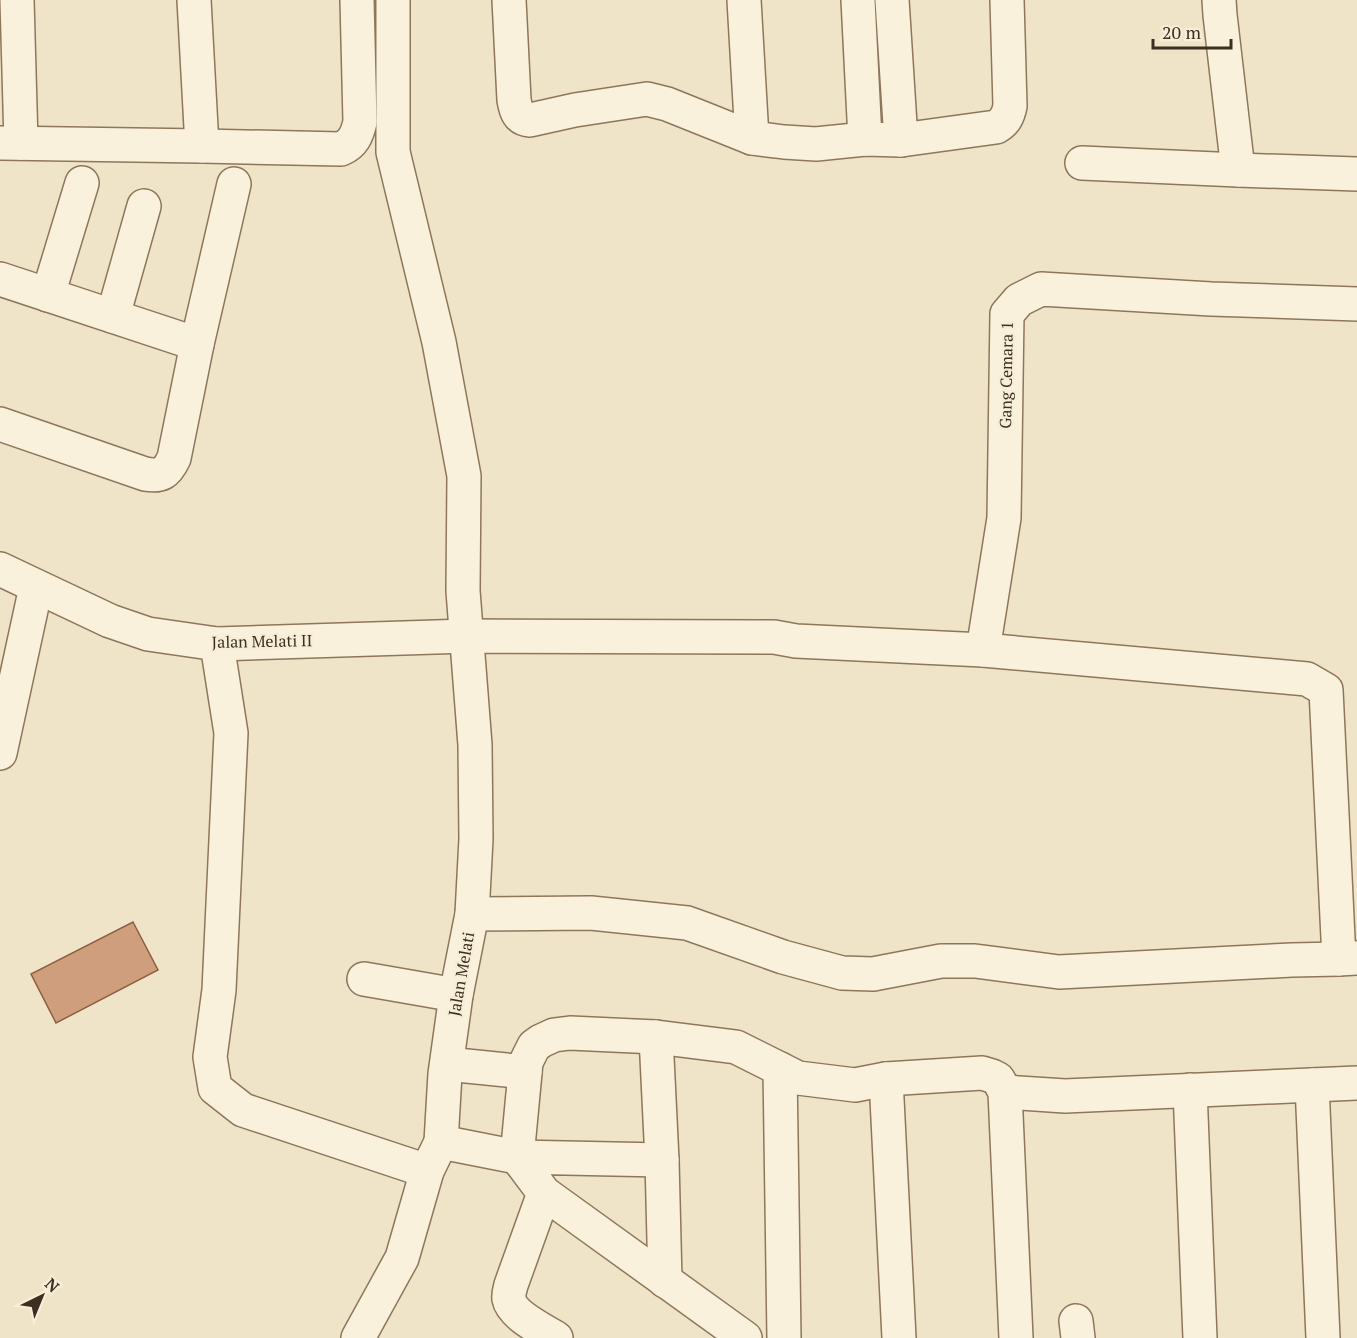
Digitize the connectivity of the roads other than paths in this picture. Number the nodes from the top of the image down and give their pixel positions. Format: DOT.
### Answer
graph roads {
  1 [pos="17,0"];
  2 [pos="194,0"];
  3 [pos="357,0"];
  4 [pos="393,0"];
  5 [pos="509,0"];
  6 [pos="744,0"];
  7 [pos="858,0"];
  8 [pos="892,0"];
  9 [pos="1007,0"];
  10 [pos="1219,0"];
  11 [pos="752,138"];
  12 [pos="866,139"];
  13 [pos="901,140"];
  14 [pos="11,143"];
  15 [pos="202,146"];
  16 [pos="1082,163"];
  17 [pos="1238,170"];
  18 [pos="1357,174"];
  19 [pos="82,183"];
  20 [pos="234,184"];
  21 [pos="144,206"];
  22 [pos="0,279"];
  23 [pos="48,295"];
  24 [pos="1357,304"];
  25 [pos="113,316"];
  26 [pos="198,344"];
  27 [pos="0,424"];
  28 [pos="0,569"];
  29 [pos="36,586"];
  30 [pos="467,636"];
  31 [pos="217,644"];
  32 [pos="983,650"];
  33 [pos="0,753"];
  34 [pos="471,914"];
  35 [pos="1348,958"];
  36 [pos="364,979"];
  37 [pos="456,995"];
  38 [pos="656,1036"];
  39 [pos="447,1064"];
  40 [pos="780,1069"];
  41 [pos="525,1072"];
  42 [pos="886,1079"];
  43 [pos="1357,1083"];
  44 [pos="1312,1085"];
  45 [pos="1190,1090"];
  46 [pos="1005,1092"];
  47 [pos="441,1142"];
  48 [pos="518,1157"];
  49 [pos="662,1160"];
  50 [pos="427,1171"];
  51 [pos="544,1193"];
  52 [pos="665,1281"];
  53 [pos="358,1338"];
  54 [pos="556,1338"];
  55 [pos="745,1338"];
  56 [pos="784,1338"];
  57 [pos="900,1338"];
  58 [pos="1016,1338"];
  59 [pos="1200,1338"];
  60 [pos="1323,1338"];
  1 -- 14 [label="street"];
  2 -- 15 [label="street"];
  3 -- 15 [label="street"];
  4 -- 30 [label="street, Jalan Melati"];
  5 -- 11 [label="street"];
  6 -- 11 [label="street"];
  7 -- 12 [label="street"];
  8 -- 13 [label="street"];
  9 -- 13 [label="street"];
  10 -- 17 [label="street"];
  11 -- 12 [label="street"];
  12 -- 13 [label="street"];
  14 -- 15 [label="street"];
  16 -- 17 [label="street"];
  17 -- 18 [label="street"];
  19 -- 23 [label="street"];
  20 -- 26 [label="street"];
  21 -- 25 [label="street"];
  22 -- 23 [label="street"];
  23 -- 25 [label="street"];
  24 -- 32 [label="street, Gang Cemara 1"];
  25 -- 26 [label="street"];
  26 -- 27 [label="street"];
  28 -- 29 [label="street, Jalan Melati II"];
  29 -- 31 [label="street, Jalan Melati II"];
  29 -- 33 [label="street"];
  30 -- 31 [label="street, Jalan Melati II"];
  30 -- 32 [label="street, Jalan Melati II"];
  30 -- 34 [label="street, Jalan Melati"];
  31 -- 50 [label="street"];
  32 -- 35 [label="street, Jalan Melati II"];
  34 -- 35 [label="street"];
  34 -- 37 [label="street, Jalan Melati"];
  36 -- 37 [label="street"];
  37 -- 39 [label="street, Jalan Melati"];
  38 -- 40 [label="street"];
  38 -- 41 [label="street"];
  38 -- 49 [label="street"];
  39 -- 41 [label="street"];
  39 -- 47 [label="street, Jalan Melati"];
  40 -- 42 [label="street"];
  40 -- 56 [label="street"];
  41 -- 48 [label="street"];
  42 -- 46 [label="street"];
  42 -- 57 [label="street"];
  43 -- 44 [label="street"];
  44 -- 45 [label="street"];
  44 -- 60 [label="street"];
  45 -- 46 [label="street"];
  45 -- 59 [label="street"];
  46 -- 58 [label="street"];
  47 -- 48 [label="street"];
  47 -- 50 [label="street, Jalan Melati"];
  48 -- 49 [label="street"];
  48 -- 51 [label="street"];
  49 -- 52 [label="street"];
  50 -- 53 [label="street, Jalan Melati"];
  51 -- 52 [label="street"];
  51 -- 54 [label="street"];
  52 -- 55 [label="street"];
}
